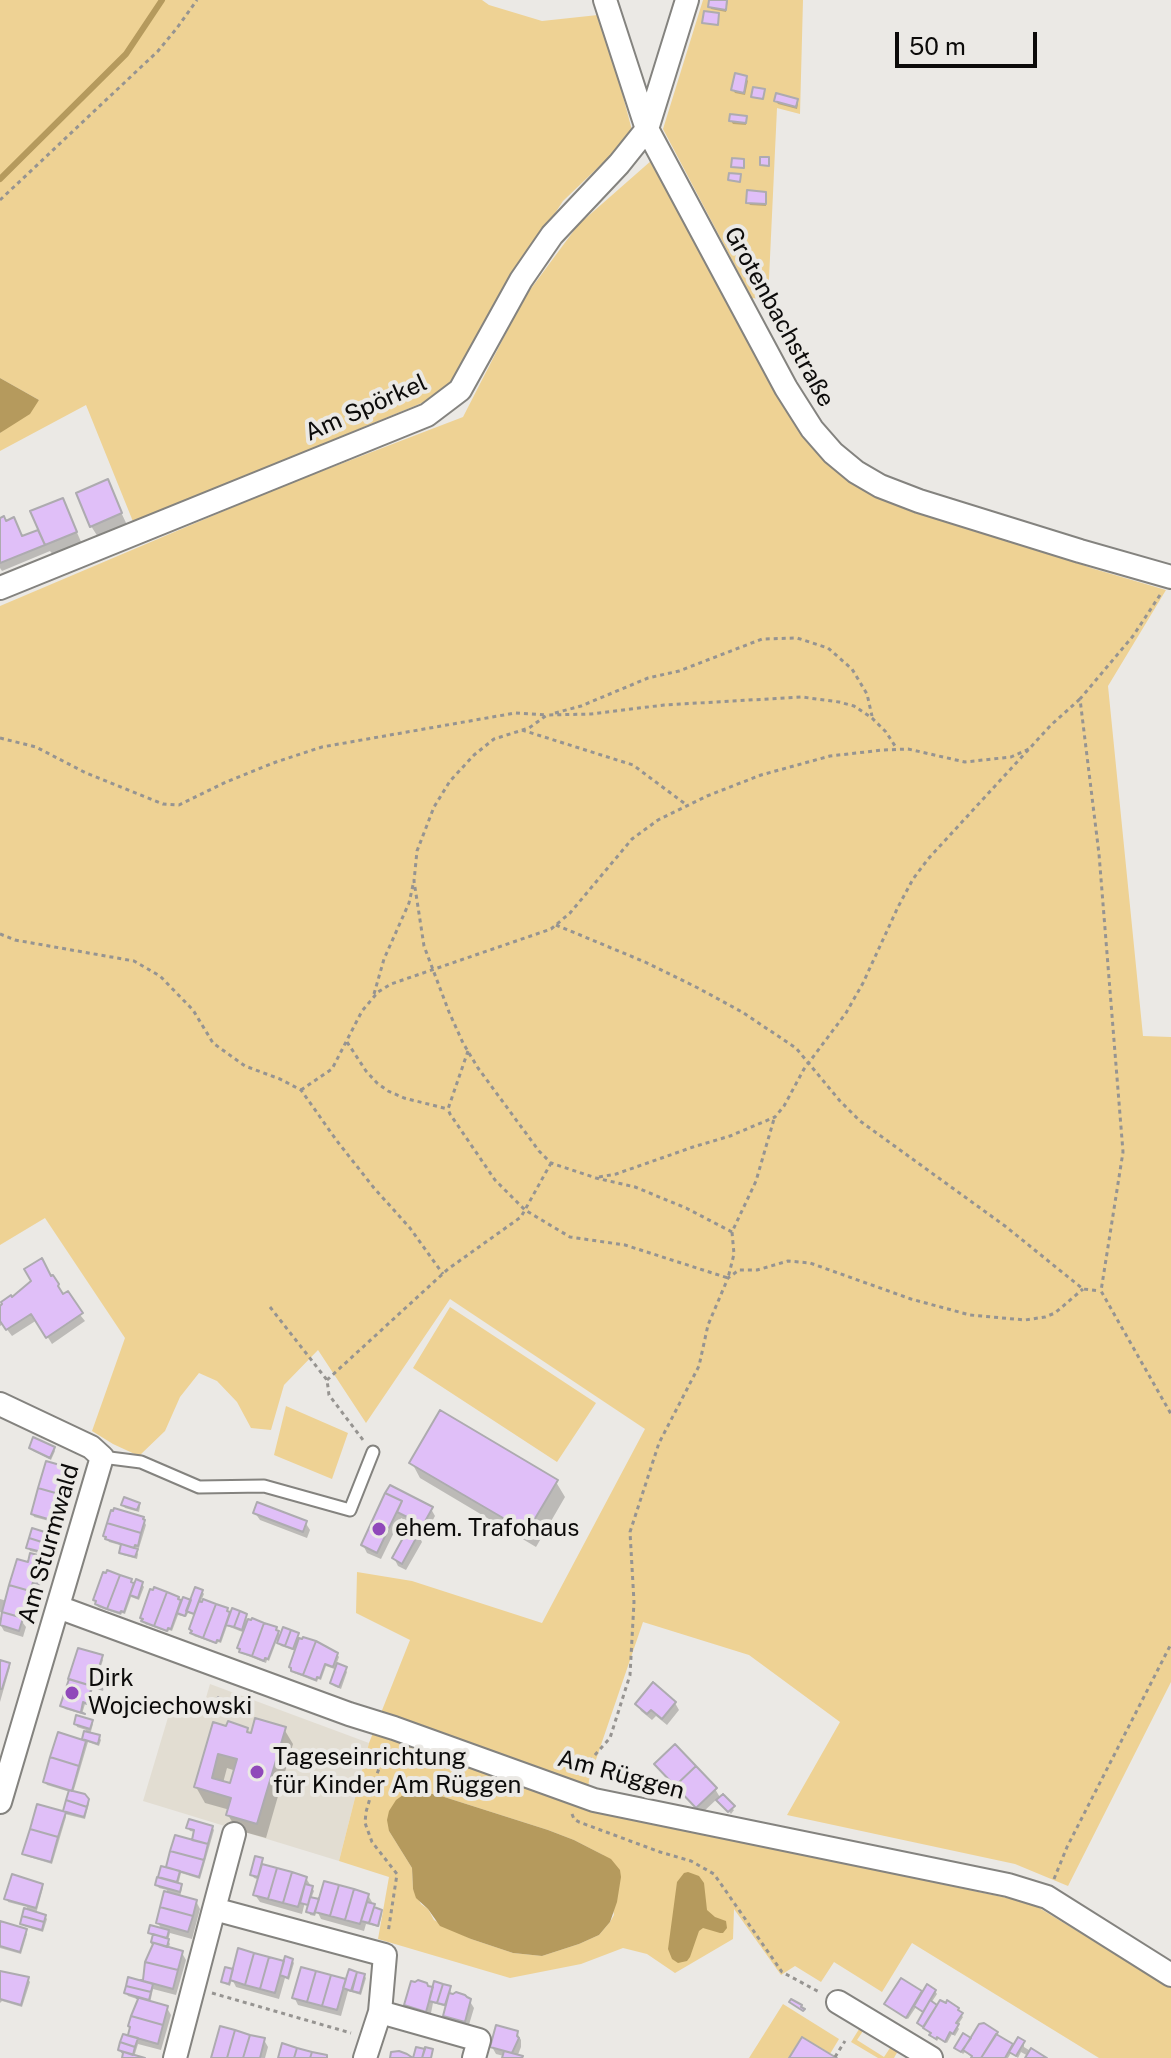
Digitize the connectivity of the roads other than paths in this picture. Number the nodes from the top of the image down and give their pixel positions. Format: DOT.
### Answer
graph roads {
  1 [pos="605,0"];
  2 [pos="687,0"];
  3 [pos="647,129"];
  4 [pos="1167,583"];
  5 [pos="0,588"];
  6 [pos="0,1404"];
  7 [pos="373,1452"];
  8 [pos="102,1457"];
  9 [pos="58,1607"];
  10 [pos="0,1802"];
  11 [pos="234,1834"];
  12 [pos="214,1909"];
  13 [pos="1171,1975"];
  14 [pos="838,2002"];
  15 [pos="380,2012"];
  16 [pos="368,2048"];
  17 [pos="175,2058"];
  18 [pos="474,2058"];
  19 [pos="931,2058"];
  1 -- 3 [label="street, Grotenbachstraße"];
  2 -- 3 [label="street, Am Spörkel"];
  3 -- 4 [label="street, Grotenbachstraße"];
  3 -- 5 [label="street, Am Spörkel"];
  6 -- 8 [label="street, Am Sturmwald"];
  7 -- 8 [label="lane"];
  8 -- 9 [label="street, Am Sturmwald"];
  9 -- 10 [label="street, Am Sturmwald"];
  9 -- 13 [label="street, Am Rüggen"];
  11 -- 12 [label="street"];
  12 -- 15 [label="street"];
  12 -- 17 [label="street"];
  14 -- 19 [label="street"];
  15 -- 16 [label="street"];
  15 -- 18 [label="street"];
}
